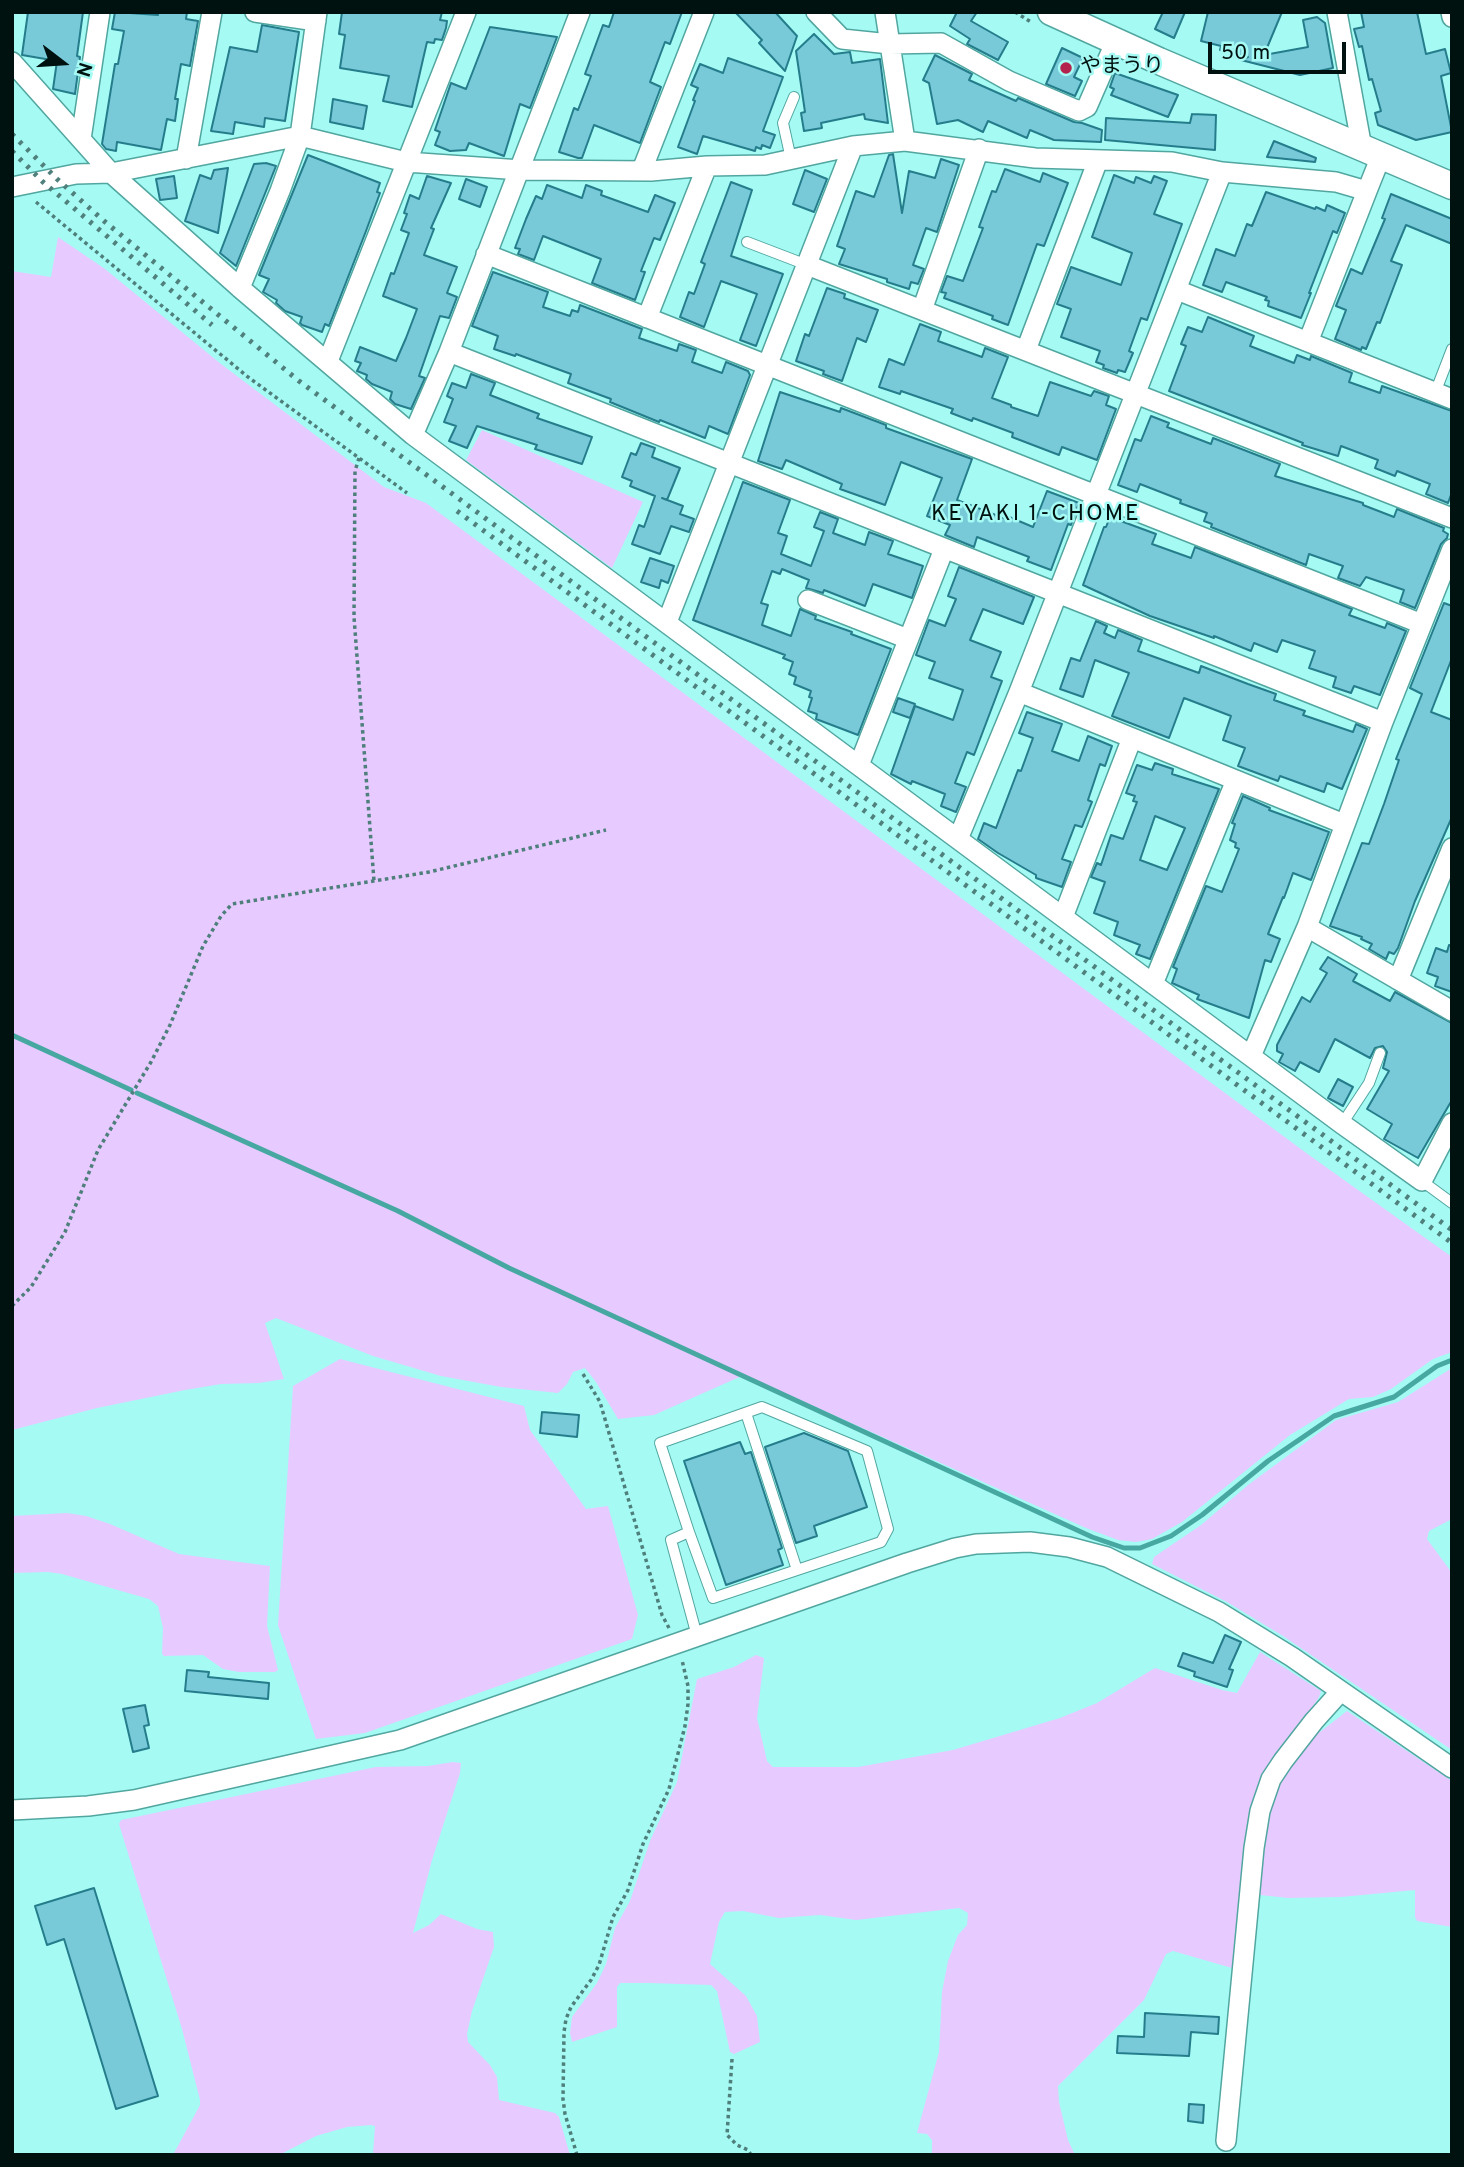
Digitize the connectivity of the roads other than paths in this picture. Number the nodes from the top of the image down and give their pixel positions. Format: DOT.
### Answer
graph roads {
  1 [pos="100,12"];
  2 [pos="212,12"];
  3 [pos="255,12"];
  4 [pos="466,12"];
  5 [pos="580,12"];
  6 [pos="704,12"];
  7 [pos="816,12"];
  8 [pos="885,12"];
  9 [pos="1051,12"];
  10 [pos="1338,12"];
  11 [pos="317,17"];
  12 [pos="1115,43"];
  13 [pos="890,44"];
  14 [pos="12,62"];
  15 [pos="793,97"];
  16 [pos="300,136"];
  17 [pos="81,139"];
  18 [pos="905,141"];
  19 [pos="853,146"];
  20 [pos="979,149"];
  21 [pos="1372,152"];
  22 [pos="186,159"];
  23 [pos="791,159"];
  24 [pos="1098,160"];
  25 [pos="406,162"];
  26 [pos="707,166"];
  27 [pos="521,170"];
  28 [pos="642,170"];
  29 [pos="1222,172"];
  30 [pos="111,173"];
  31 [pos="15,185"];
  32 [pos="1452,186"];
  33 [pos="1367,191"];
  34 [pos="747,242"];
  35 [pos="486,254"];
  36 [pos="807,265"];
  37 [pos="240,288"];
  38 [pos="1177,290"];
  39 [pos="922,310"];
  40 [pos="647,318"];
  41 [pos="1308,342"];
  42 [pos="1452,349"];
  43 [pos="1026,350"];
  44 [pos="449,352"];
  45 [pos="328,361"];
  46 [pos="767,366"];
  47 [pos="1136,395"];
  48 [pos="1443,396"];
  49 [pos="412,435"];
  50 [pos="729,462"];
  51 [pos="1097,494"];
  52 [pos="1452,518"];
  53 [pos="944,549"];
  54 [pos="1452,549"];
  55 [pos="1058,593"];
  56 [pos="808,600"];
  57 [pos="667,622"];
  58 [pos="1422,624"];
  59 [pos="908,639"];
  60 [pos="1019,692"];
  61 [pos="1383,722"];
  62 [pos="1132,738"];
  63 [pos="859,765"];
  64 [pos="1236,780"];
  65 [pos="1344,824"];
  66 [pos="958,839"];
  67 [pos="1452,848"];
  68 [pos="1063,917"];
  69 [pos="1307,928"];
  70 [pos="1398,980"];
  71 [pos="1153,984"];
  72 [pos="1452,1011"];
  73 [pos="1380,1053"];
  74 [pos="1251,1056"];
  75 [pos="1452,1123"];
  76 [pos="1342,1124"];
  77 [pos="1422,1181"];
  78 [pos="1452,1203"];
  79 [pos="746,1413"];
  80 [pos="689,1532"];
  81 [pos="797,1570"];
  82 [pos="697,1636"];
  83 [pos="1341,1692"];
  84 [pos="1452,1768"];
  85 [pos="12,1810"];
  86 [pos="1226,2141"];
  1 -- 17 [label="street"];
  2 -- 22 [label="street"];
  3 -- 11 [label="street"];
  4 -- 25 [label="street"];
  5 -- 27 [label="street"];
  6 -- 28 [label="street"];
  7 -- 13 [label="street"];
  8 -- 13 [label="street"];
  9 -- 12 [label="street"];
  10 -- 21 [label="street"];
  11 -- 16 [label="street"];
  12 -- 13 [label="street"];
  12 -- 21 [label="street"];
  13 -- 18 [label="street"];
  14 -- 17 [label="street"];
  15 -- 23 [label="lane"];
  16 -- 22 [label="street"];
  16 -- 25 [label="street"];
  16 -- 37 [label="street"];
  17 -- 30 [label="street"];
  18 -- 19 [label="street"];
  18 -- 20 [label="street"];
  19 -- 23 [label="street"];
  19 -- 36 [label="street"];
  20 -- 24 [label="street"];
  20 -- 39 [label="street"];
  21 -- 32 [label="street"];
  21 -- 33 [label="street"];
  22 -- 30 [label="street"];
  23 -- 26 [label="street"];
  24 -- 29 [label="street"];
  24 -- 43 [label="street"];
  25 -- 27 [label="street"];
  25 -- 45 [label="street"];
  26 -- 28 [label="street"];
  26 -- 40 [label="street"];
  27 -- 28 [label="street"];
  27 -- 35 [label="street"];
  29 -- 33 [label="street"];
  29 -- 38 [label="street"];
  30 -- 31 [label="street"];
  30 -- 37 [label="street"];
  33 -- 41 [label="street"];
  34 -- 36 [label="lane"];
  35 -- 40 [label="street"];
  35 -- 44 [label="street"];
  36 -- 39 [label="street"];
  36 -- 46 [label="street"];
  37 -- 45 [label="street"];
  38 -- 41 [label="street"];
  38 -- 47 [label="street"];
  39 -- 43 [label="street"];
  40 -- 46 [label="street"];
  41 -- 48 [label="street"];
  42 -- 48 [label="lane"];
  43 -- 47 [label="street"];
  44 -- 49 [label="street"];
  44 -- 50 [label="street"];
  45 -- 49 [label="street"];
  46 -- 50 [label="street"];
  46 -- 51 [label="street"];
  47 -- 51 [label="street"];
  47 -- 52 [label="street"];
  49 -- 57 [label="street"];
  50 -- 53 [label="street"];
  50 -- 57 [label="street"];
  51 -- 55 [label="street"];
  51 -- 58 [label="street"];
  53 -- 55 [label="street"];
  53 -- 59 [label="street"];
  54 -- 58 [label="street"];
  55 -- 60 [label="street"];
  55 -- 61 [label="street"];
  56 -- 59 [label="street"];
  57 -- 63 [label="street"];
  58 -- 61 [label="street"];
  59 -- 63 [label="street"];
  60 -- 62 [label="street"];
  60 -- 66 [label="street"];
  61 -- 65 [label="street"];
  62 -- 64 [label="street"];
  62 -- 68 [label="street"];
  63 -- 66 [label="street"];
  64 -- 65 [label="street"];
  64 -- 71 [label="street"];
  65 -- 69 [label="street"];
  66 -- 68 [label="street"];
  67 -- 70 [label="street"];
  68 -- 71 [label="street"];
  69 -- 70 [label="street"];
  69 -- 74 [label="street"];
  70 -- 72 [label="street"];
  71 -- 74 [label="street"];
  73 -- 76 [label="lane"];
  74 -- 76 [label="street"];
  75 -- 77 [label="street"];
  76 -- 77 [label="street"];
  77 -- 78 [label="lane"];
  79 -- 80 [label="lane"];
  79 -- 81 [label="lane"];
  79 -- 81 [label="lane"];
  80 -- 81 [label="lane"];
  80 -- 82 [label="lane"];
  82 -- 83 [label="street"];
  82 -- 85 [label="street"];
  83 -- 84 [label="street"];
  83 -- 86 [label="street"];
}
